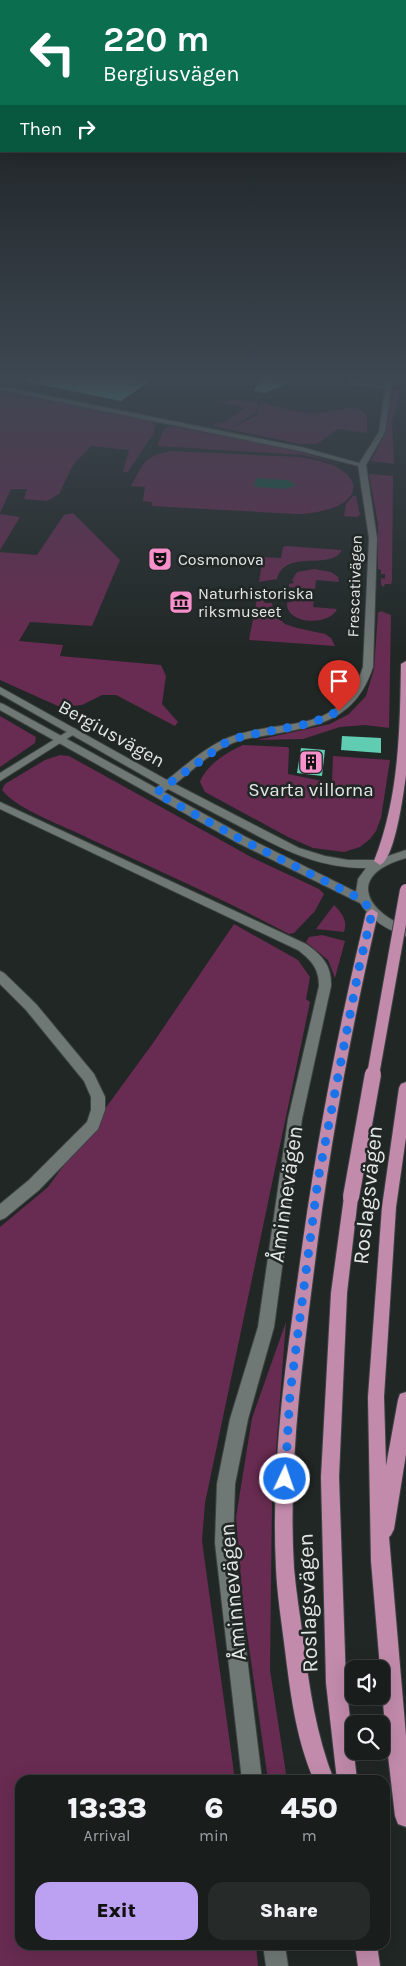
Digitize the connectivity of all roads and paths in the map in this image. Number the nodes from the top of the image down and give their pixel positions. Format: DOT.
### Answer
graph roads {
  1 [pos="362,468"];
  2 [pos="406,664"];
  3 [pos="0,690"];
  4 [pos="0,706"];
  5 [pos="73,731"];
  6 [pos="60,740"];
  7 [pos="0,778"];
  8 [pos="168,785"];
  9 [pos="156,793"];
  10 [pos="0,805"];
  11 [pos="406,854"];
  12 [pos="378,863"];
  13 [pos="406,890"];
  14 [pos="368,907"];
  15 [pos="406,932"];
  16 [pos="0,976"];
  17 [pos="406,1088"];
  18 [pos="0,1213"];
  19 [pos="406,1400"];
  20 [pos="380,1561"];
  21 [pos="251,1775"];
  22 [pos="322,1775"];
  23 [pos="346,1775"];
  24 [pos="406,1816"];
  25 [pos="275,1950"];
  26 [pos="367,1950"];
  27 [pos="277,1966"];
  28 [pos="369,1966"];
  1 -- 8 [label="street, Frescativägen"];
  2 -- 12 [label="main road"];
  3 -- 5 [label="street, Bergiusvägen"];
  4 -- 6 [label="street, Bergiusvägen"];
  5 -- 6 [label="street"];
  5 -- 8 [label="street, Bergiusvägen"];
  6 -- 7 [label="street"];
  6 -- 9 [label="street, Bergiusvägen"];
  8 -- 9 [label="street, Frescativägen"];
  8 -- 12 [label="street, Bergiusvägen"];
  9 -- 14 [label="street, Bergiusvägen"];
  10 -- 21 [label="street, Åminnevägen"];
  11 -- 12 [label="street, Bergiusvägen"];
  12 -- 14 [label="street"];
  13 -- 23 [label="main road, Roslagsvägen, bridge"];
  14 -- 15 [label="street, Bergiusvägen"];
  14 -- 22 [label="main road"];
  16 -- 18 [label="street"];
  17 -- 20 [label="main road, Roslagsvägen"];
  19 -- 20 [label="main road"];
  20 -- 24 [label="main road, Roslagsvägen"];
  25 -- 27 [label="street"];
  26 -- 28 [label="main road"];
}
